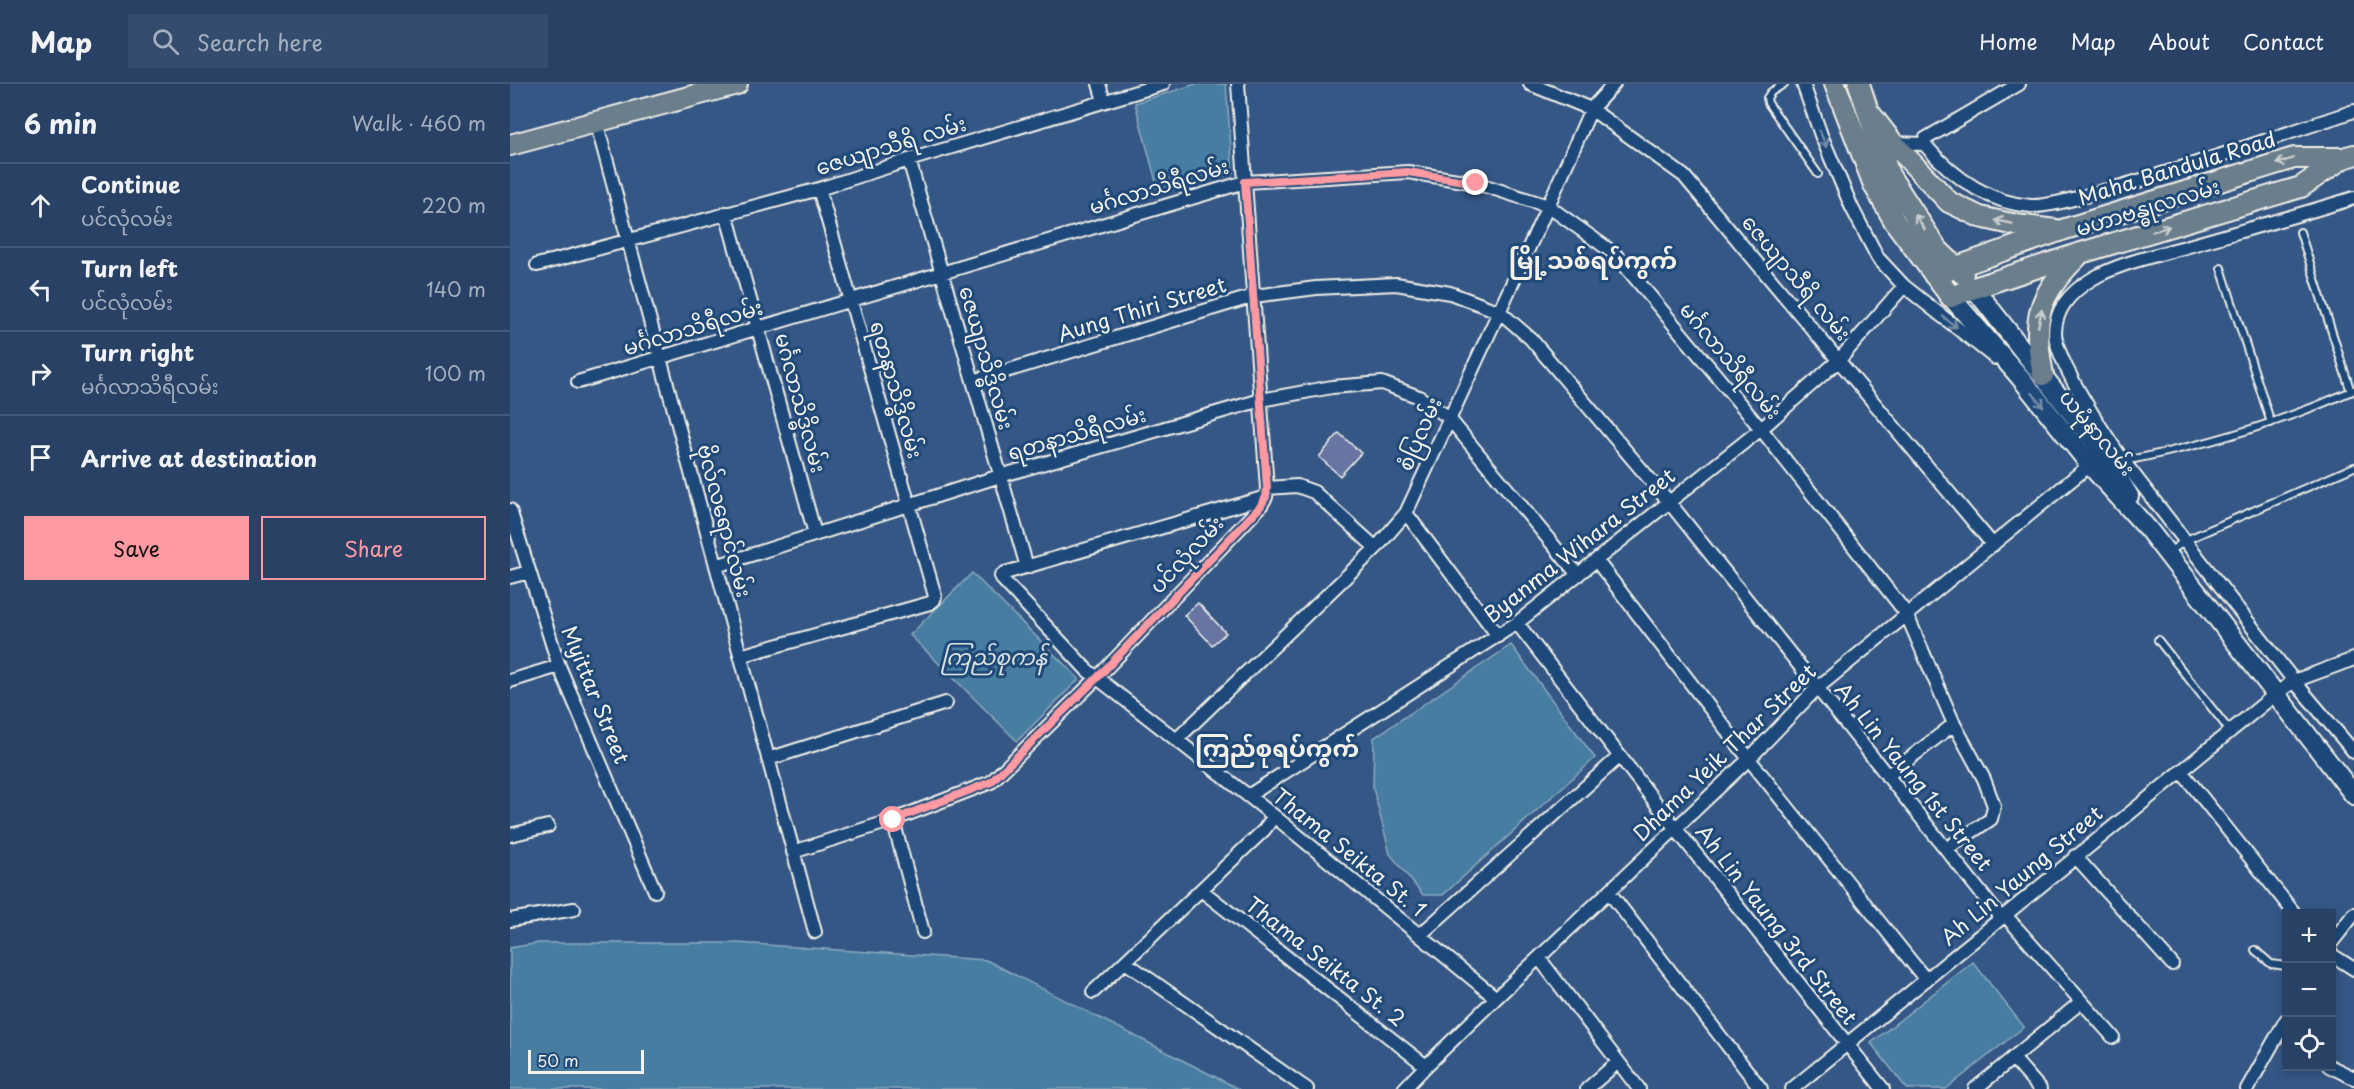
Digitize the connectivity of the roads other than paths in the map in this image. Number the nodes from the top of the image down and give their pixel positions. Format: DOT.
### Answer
graph roads {
  1 [pos="1100,84"];
  2 [pos="1163,84"];
  3 [pos="1238,84"];
  4 [pos="1530,84"];
  5 [pos="1614,84"];
  6 [pos="1784,84"];
  7 [pos="1803,84"];
  8 [pos="1835,84"];
  9 [pos="1859,84"];
  10 [pos="2019,84"];
  11 [pos="725,86"];
  12 [pos="1104,101"];
  13 [pos="1591,109"];
  14 [pos="1868,111"];
  15 [pos="2354,111"];
  16 [pos="596,121"];
  17 [pos="1893,143"];
  18 [pos="1924,144"];
  19 [pos="510,145"];
  20 [pos="2349,157"];
  21 [pos="909,160"];
  22 [pos="1818,174"];
  23 [pos="1245,182"];
  24 [pos="819,189"];
  25 [pos="2354,198"];
  26 [pos="1548,206"];
  27 [pos="726,213"];
  28 [pos="2062,230"];
  29 [pos="2300,232"];
  30 [pos="628,239"];
  31 [pos="2081,253"];
  32 [pos="537,265"];
  33 [pos="1957,267"];
  34 [pos="2221,268"];
  35 [pos="941,272"];
  36 [pos="1934,275"];
  37 [pos="1904,286"];
  38 [pos="1974,288"];
  39 [pos="1254,296"];
  40 [pos="1951,297"];
  41 [pos="850,299"];
  42 [pos="1500,312"];
  43 [pos="759,329"];
  44 [pos="660,358"];
  45 [pos="1839,360"];
  46 [pos="2043,375"];
  47 [pos="2019,376"];
  48 [pos="973,381"];
  49 [pos="578,382"];
  50 [pos="2352,391"];
  51 [pos="1261,400"];
  52 [pos="1448,417"];
  53 [pos="2271,423"];
  54 [pos="1761,429"];
  55 [pos="2102,455"];
  56 [pos="2124,462"];
  57 [pos="2354,467"];
  58 [pos="1000,476"];
  59 [pos="1266,492"];
  60 [pos="1669,502"];
  61 [pos="909,504"];
  62 [pos="510,510"];
  63 [pos="1406,513"];
  64 [pos="815,534"];
  65 [pos="2186,540"];
  66 [pos="1993,545"];
  67 [pos="1376,548"];
  68 [pos="2168,554"];
  69 [pos="1596,560"];
  70 [pos="716,566"];
  71 [pos="1027,567"];
  72 [pos="529,572"];
  73 [pos="1578,575"];
  74 [pos="510,578"];
  75 [pos="1906,613"];
  76 [pos="1517,623"];
  77 [pos="1498,636"];
  78 [pos="2158,640"];
  79 [pos="740,656"];
  80 [pos="2354,659"];
  81 [pos="559,666"];
  82 [pos="1098,677"];
  83 [pos="510,681"];
  84 [pos="2294,681"];
  85 [pos="1816,689"];
  86 [pos="2277,693"];
  87 [pos="946,703"];
  88 [pos="1954,724"];
  89 [pos="2229,732"];
  90 [pos="1176,740"];
  91 [pos="2354,752"];
  92 [pos="1620,756"];
  93 [pos="768,759"];
  94 [pos="1749,759"];
  95 [pos="2181,771"];
  96 [pos="1887,776"];
  97 [pos="2354,795"];
  98 [pos="1248,796"];
  99 [pos="1274,816"];
  100 [pos="893,820"];
  101 [pos="548,826"];
  102 [pos="1676,829"];
  103 [pos="510,834"];
  104 [pos="1946,849"];
  105 [pos="793,852"];
  106 [pos="2075,856"];
  107 [pos="1201,890"];
  108 [pos="655,891"];
  109 [pos="1609,892"];
  110 [pos="574,909"];
  111 [pos="2291,909"];
  112 [pos="2354,914"];
  113 [pos="2003,917"];
  114 [pos="510,920"];
  115 [pos="815,932"];
  116 [pos="923,932"];
  117 [pos="1420,935"];
  118 [pos="2336,936"];
  119 [pos="2255,950"];
  120 [pos="1539,958"];
  121 [pos="2336,959"];
  122 [pos="1125,962"];
  123 [pos="2172,964"];
  124 [pos="2282,965"];
  125 [pos="2354,969"];
  126 [pos="1926,980"];
  127 [pos="1093,992"];
  128 [pos="1496,998"];
  129 [pos="2081,1002"];
  130 [pos="2113,1037"];
  131 [pos="2281,1043"];
  132 [pos="1846,1045"];
  133 [pos="2013,1058"];
  134 [pos="1618,1062"];
  135 [pos="1426,1066"];
  136 [pos="2336,1069"];
  137 [pos="2354,1078"];
  138 [pos="1307,1089"];
  139 [pos="1404,1089"];
  140 [pos="1587,1089"];
  141 [pos="1638,1089"];
  142 [pos="1761,1089"];
  143 [pos="1792,1089"];
  144 [pos="1882,1089"];
  145 [pos="1975,1089"];
  146 [pos="2040,1089"];
  147 [pos="2247,1089"];
  1 -- 12 [label="street"];
  2 -- 12 [label="street, ဇေယျာသီရိ လမ်း"];
  3 -- 23 [label="street"];
  4 -- 13 [label="street, ဇေယျာသီရိ လမ်း"];
  5 -- 13 [label="street, စံပြလမ်း"];
  6 -- 22 [label="lane"];
  7 -- 37 [label="street, one-way"];
  8 -- 36 [label="main road, ယမုံနာလမ်း"];
  9 -- 14 [label="main road"];
  10 -- 18 [label="street"];
  11 -- 16 [label="main road"];
  12 -- 21 [label="street, ဇေယျာသီရိ လမ်း"];
  13 -- 26 [label="street, စံပြလမ်း"];
  13 -- 45 [label="street, ဇေယျာသီရိ လမ်း"];
  14 -- 17 [label="main road, Maha Bandula Road"];
  33 -- 14 [label="main road, one-way"];
  15 -- 18 [label="street"];
  16 -- 19 [label="main road"];
  16 -- 30 [label="street, ဗိုလ်လရောင်လမ်း"];
  17 -- 18 [label="street"];
  28 -- 17 [label="main road, Maha Bandula Road, one-way"];
  20 -- 28 [label="main road, Maha Bandula Road, one-way"];
  31 -- 20 [label="main road, မဟာဗန္ဓုလလမ်း, one-way"];
  21 -- 24 [label="street, ဇေယျာသီရိ လမ်း"];
  21 -- 35 [label="street, ဇေယျာသိဒ္ဓိလမ်း"];
  23 -- 26 [label="street, မင်္ဂလာသိရီလမ်း"];
  23 -- 35 [label="street, မင်္ဂလာသိရီလမ်း"];
  23 -- 39 [label="street"];
  24 -- 27 [label="street, ဇေယျာသီရိ လမ်း"];
  24 -- 41 [label="street, ရတနာသိဒ္ဓိလမ်း"];
  25 -- 55 [label="street"];
  26 -- 42 [label="street, စံပြလမ်း"];
  26 -- 54 [label="street, မင်္ဂလာသိရီလမ်း"];
  27 -- 30 [label="street, ဇေယျာသီရိ လမ်း"];
  27 -- 43 [label="street, မင်္ဂလာသိဒ္ဓိလမ်း"];
  28 -- 33 [label="main road, Maha Bandula Road"];
  29 -- 50 [label="lane"];
  30 -- 32 [label="street, ဇေယျာသီရိ လမ်း"];
  30 -- 44 [label="street, ဗိုလ်လရောင်လမ်း"];
  31 -- 38 [label="main road, မဟာဗန္ဓုလလမ်း"];
  46 -- 31 [label="main road, one-way"];
  33 -- 36 [label="main road, Maha Bandula Road"];
  33 -- 38 [label="main road"];
  34 -- 53 [label="lane"];
  35 -- 41 [label="street, မင်္ဂလာသိရီလမ်း"];
  35 -- 48 [label="street, ဇေယျာသိဒ္ဓိလမ်း"];
  36 -- 40 [label="main road, ယမုံနာလမ်း"];
  37 -- 45 [label="street, Byanma Wihara Street"];
  37 -- 47 [label="street, one-way"];
  38 -- 40 [label="main road, မဟာဗန္ဓုလလမ်း"];
  38 -- 46 [label="main road"];
  39 -- 42 [label="street, Aung Thiri Street"];
  39 -- 48 [label="street, Aung Thiri Street"];
  39 -- 51 [label="street"];
  40 -- 47 [label="main road, ယမုံနာလမ်း"];
  41 -- 43 [label="street, မင်္ဂလာသိရီလမ်း"];
  41 -- 61 [label="street, ရတနာသိဒ္ဓိလမ်း"];
  42 -- 52 [label="street, စံပြလမ်း"];
  42 -- 60 [label="street, Ah Lin Yaung 1st Street"];
  43 -- 44 [label="street, မင်္ဂလာသိရီလမ်း"];
  43 -- 64 [label="street, မင်္ဂလာသိဒ္ဓိလမ်း"];
  44 -- 49 [label="street, မင်္ဂလာသိရီလမ်း"];
  44 -- 70 [label="street, ဗိုလ်လရောင်လမ်း"];
  45 -- 54 [label="street, Byanma Wihara Street"];
  45 -- 66 [label="street, ဇေယျာသီရိ လမ်း"];
  46 -- 55 [label="main road"];
  47 -- 55 [label="main road, ယမုံနာလမ်း, one-way"];
  48 -- 58 [label="street, ဇေယျာသိဒ္ဓိလမ်း"];
  50 -- 53 [label="lane"];
  51 -- 52 [label="street, ရတနာသိရီလမ်း"];
  51 -- 58 [label="street, ရတနာသိရီလမ်း"];
  51 -- 59 [label="street"];
  52 -- 63 [label="street, စံပြလမ်း"];
  52 -- 73 [label="street, ရတနာသိရီလမ်း"];
  53 -- 56 [label="lane"];
  54 -- 60 [label="street, Byanma Wihara Street"];
  54 -- 75 [label="street, မင်္ဂလာသိရီလမ်း"];
  55 -- 56 [label="street"];
  55 -- 66 [label="street, Dhama Yeik Thar Street"];
  55 -- 68 [label="main road"];
  56 -- 65 [label="street"];
  57 -- 65 [label="lane"];
  58 -- 61 [label="street, ရတနာသိရီလမ်း"];
  58 -- 71 [label="street, ဇေယျာသိဒ္ဓိလမ်း"];
  59 -- 67 [label="street"];
  59 -- 71 [label="street"];
  59 -- 82 [label="street, ပင်လုံလမ်း"];
  60 -- 69 [label="street, Byanma Wihara Street"];
  60 -- 85 [label="street, Ah Lin Yaung 1st Street"];
  61 -- 64 [label="street, ရတနာသိရီလမ်း"];
  61 -- 79 [label="street, ရတနာသိဒ္ဓိလမ်း"];
  62 -- 72 [label="street, Myittar Street"];
  63 -- 67 [label="street, စံပြလမ်း"];
  63 -- 77 [label="street"];
  64 -- 70 [label="street, ရတနာသိရီလမ်း"];
  65 -- 68 [label="lane"];
  65 -- 84 [label="street"];
  66 -- 75 [label="street, Dhama Yeik Thar Street"];
  67 -- 90 [label="street, စံပြလမ်း"];
  68 -- 86 [label="main road"];
  69 -- 73 [label="street, Byanma Wihara Street"];
  69 -- 94 [label="street"];
  70 -- 79 [label="street, ဗိုလ်လရောင်လမ်း"];
  71 -- 82 [label="street, Thama Seikta St. 1"];
  72 -- 74 [label="street"];
  72 -- 81 [label="street, Myittar Street"];
  73 -- 76 [label="street, Byanma Wihara Street"];
  75 -- 85 [label="street, Dhama Yeik Thar Street"];
  75 -- 88 [label="street, မင်္ဂလာသိရီလမ်း"];
  76 -- 77 [label="street, Byanma Wihara Street"];
  76 -- 92 [label="street, Ah Lin Yaung 3rd Street"];
  77 -- 98 [label="street, Byanma Wihara Street"];
  78 -- 89 [label="lane"];
  79 -- 93 [label="street, ဗိုလ်လရောင်လမ်း"];
  80 -- 84 [label="street, Ah Lin Yaung Street"];
  81 -- 83 [label="street"];
  81 -- 108 [label="street, Myittar Street"];
  82 -- 90 [label="street, Thama Seikta St. 1"];
  82 -- 100 [label="street, ပင်လုံလမ်း"];
  84 -- 86 [label="street, Ah Lin Yaung Street"];
  84 -- 91 [label="street"];
  85 -- 94 [label="street, Dhama Yeik Thar Street"];
  85 -- 96 [label="street, Ah Lin Yaung 1st Street"];
  86 -- 89 [label="street, Ah Lin Yaung Street"];
  86 -- 97 [label="main road"];
  87 -- 93 [label="street"];
  88 -- 96 [label="street"];
  88 -- 104 [label="street, မင်္ဂလာသိရီလမ်း"];
  89 -- 95 [label="street, Ah Lin Yaung Street"];
  90 -- 98 [label="street, Thama Seikta St. 1"];
  92 -- 102 [label="street, Ah Lin Yaung 3rd Street"];
  92 -- 117 [label="street"];
  93 -- 105 [label="street, ဗိုလ်လရောင်လမ်း"];
  94 -- 102 [label="street, Dhama Yeik Thar Street"];
  94 -- 126 [label="street"];
  95 -- 106 [label="street, Ah Lin Yaung Street"];
  95 -- 111 [label="street"];
  96 -- 104 [label="street, Ah Lin Yaung 1st Street"];
  98 -- 99 [label="street, Thama Seikta St. 1"];
  99 -- 107 [label="street"];
  99 -- 117 [label="street, Thama Seikta St. 1"];
  100 -- 105 [label="street, ပင်လုံလမ်း"];
  100 -- 116 [label="street"];
  101 -- 103 [label="street"];
  102 -- 109 [label="street, Dhama Yeik Thar Street"];
  102 -- 132 [label="street, Ah Lin Yaung 3rd Street"];
  104 -- 113 [label="street, Ah Lin Yaung 1st Street"];
  105 -- 115 [label="street, ဗိုလ်လရောင်လမ်း"];
  106 -- 113 [label="street, Ah Lin Yaung Street"];
  106 -- 123 [label="street"];
  107 -- 122 [label="street"];
  107 -- 135 [label="street, Thama Seikta St. 2"];
  109 -- 120 [label="street, Dhama Yeik Thar Street"];
  109 -- 142 [label="street"];
  110 -- 114 [label="street"];
  112 -- 118 [label="street"];
  113 -- 126 [label="street, Ah Lin Yaung Street"];
  113 -- 129 [label="street, Ah Lin Yaung 1st Street"];
  117 -- 128 [label="street, Thama Seikta St. 1"];
  119 -- 124 [label="lane"];
  120 -- 128 [label="street, Dhama Yeik Thar Street"];
  120 -- 134 [label="street"];
  121 -- 125 [label="street"];
  122 -- 127 [label="street"];
  122 -- 138 [label="street"];
  126 -- 132 [label="street, Ah Lin Yaung Street"];
  128 -- 135 [label="street, Dhama Yeik Thar Street"];
  129 -- 130 [label="street, Ah Lin Yaung 1st Street"];
  129 -- 133 [label="street"];
  131 -- 147 [label="street"];
  132 -- 143 [label="street, Ah Lin Yaung Street"];
  132 -- 144 [label="street, Ah Lin Yaung 3rd Street"];
  133 -- 145 [label="street"];
  133 -- 146 [label="street"];
  134 -- 140 [label="street"];
  134 -- 141 [label="street"];
  135 -- 139 [label="street, Dhama Yeik Thar Street"];
  136 -- 137 [label="street"];
}
